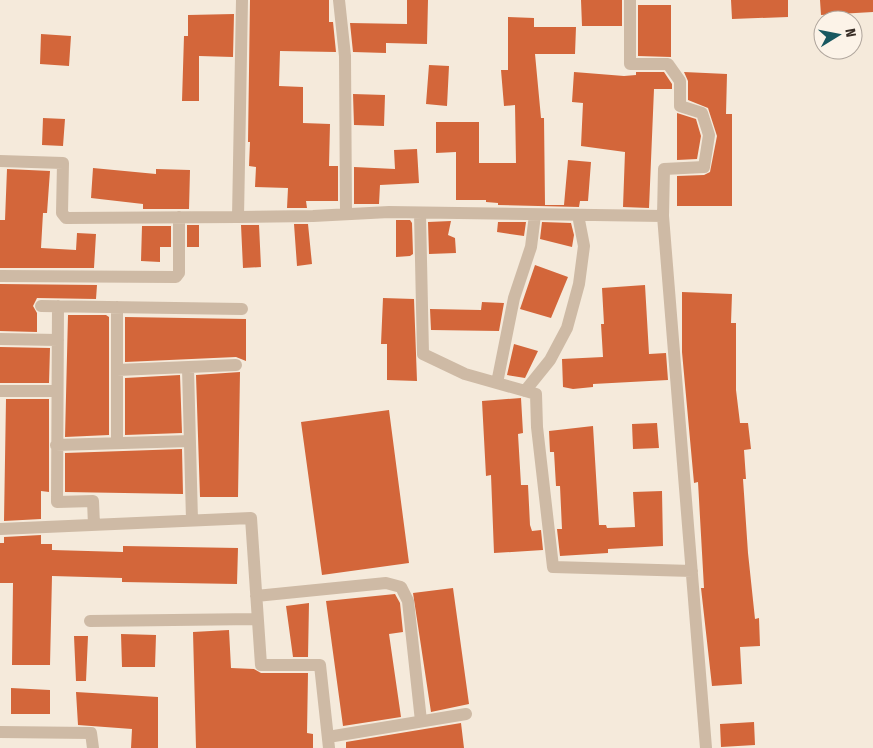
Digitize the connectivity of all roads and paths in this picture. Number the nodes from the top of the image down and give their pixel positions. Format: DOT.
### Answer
graph roads {
  1 [pos="242,0"];
  2 [pos="339,0"];
  3 [pos="630,0"];
  4 [pos="0,161"];
  5 [pos="420,213"];
  6 [pos="346,214"];
  7 [pos="534,215"];
  8 [pos="578,215"];
  9 [pos="663,216"];
  10 [pos="180,217"];
  11 [pos="238,217"];
  12 [pos="0,276"];
  13 [pos="41,306"];
  14 [pos="58,306"];
  15 [pos="117,307"];
  16 [pos="242,309"];
  17 [pos="0,339"];
  18 [pos="58,340"];
  19 [pos="236,365"];
  20 [pos="188,368"];
  21 [pos="117,370"];
  22 [pos="497,383"];
  23 [pos="0,391"];
  24 [pos="56,391"];
  25 [pos="525,391"];
  26 [pos="190,441"];
  27 [pos="118,443"];
  28 [pos="56,445"];
  29 [pos="192,520"];
  30 [pos="94,525"];
  31 [pos="0,529"];
  32 [pos="692,571"];
  33 [pos="256,596"];
  34 [pos="257,619"];
  35 [pos="90,620"];
  36 [pos="466,714"];
  37 [pos="421,722"];
  38 [pos="0,732"];
  39 [pos="328,742"];
  40 [pos="93,748"];
  41 [pos="706,748"];
  1 -- 11 [label="street"];
  2 -- 6 [label="street"];
  3 -- 9 [label="street"];
  4 -- 10 [label="street"];
  5 -- 6 [label="street"];
  5 -- 7 [label="street"];
  5 -- 22 [label="street"];
  6 -- 11 [label="street"];
  7 -- 8 [label="street"];
  7 -- 22 [label="street"];
  8 -- 9 [label="street"];
  8 -- 25 [label="street"];
  9 -- 32 [label="street"];
  10 -- 11 [label="street"];
  10 -- 12 [label="street"];
  13 -- 14 [label="street"];
  14 -- 15 [label="street"];
  14 -- 18 [label="street"];
  15 -- 16 [label="street"];
  15 -- 21 [label="street"];
  17 -- 18 [label="street"];
  18 -- 24 [label="street"];
  19 -- 20 [label="street"];
  20 -- 21 [label="street"];
  20 -- 26 [label="street"];
  21 -- 27 [label="street"];
  22 -- 25 [label="street"];
  23 -- 24 [label="street"];
  24 -- 28 [label="street"];
  25 -- 32 [label="street"];
  26 -- 27 [label="street"];
  26 -- 29 [label="street"];
  27 -- 28 [label="street"];
  28 -- 30 [label="street"];
  29 -- 30 [label="street"];
  29 -- 33 [label="street"];
  30 -- 31 [label="street"];
  32 -- 41 [label="street"];
  33 -- 34 [label="street"];
  33 -- 37 [label="street"];
  34 -- 35 [label="street"];
  34 -- 39 [label="street"];
  36 -- 37 [label="street"];
  37 -- 39 [label="street"];
  38 -- 40 [label="street"];
}
